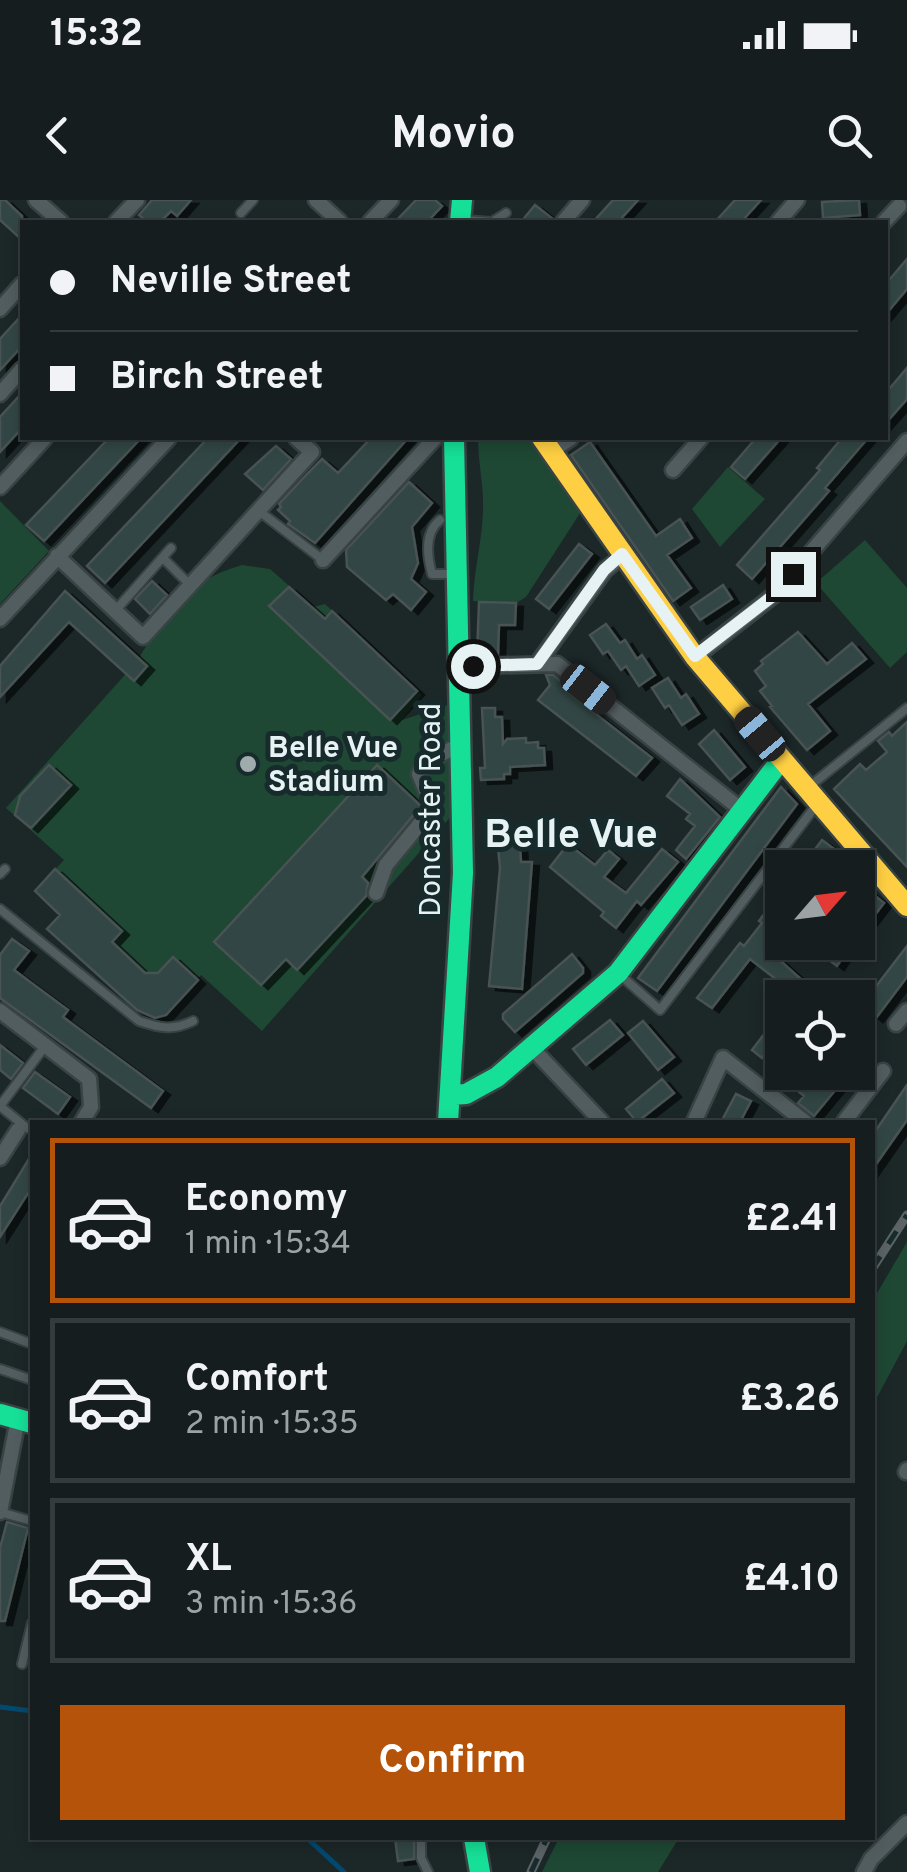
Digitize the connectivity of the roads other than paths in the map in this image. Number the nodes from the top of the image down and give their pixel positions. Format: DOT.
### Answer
graph roads {
  1 [pos="36,200"];
  2 [pos="137,200"];
  3 [pos="252,200"];
  4 [pos="316,200"];
  5 [pos="391,200"];
  6 [pos="582,200"];
  7 [pos="797,200"];
  8 [pos="240,212"];
  9 [pos="506,213"];
  10 [pos="59,220"];
  11 [pos="118,220"];
  12 [pos="338,220"];
  13 [pos="372,220"];
  14 [pos="495,220"];
  15 [pos="566,220"];
  16 [pos="780,220"];
  17 [pos="20,286"];
  18 [pos="0,309"];
  19 [pos="20,371"];
  20 [pos="0,394"];
  21 [pos="43,440"];
  22 [pos="167,440"];
  23 [pos="298,440"];
  24 [pos="433,440"];
  25 [pos="454,440"];
  26 [pos="700,440"];
  27 [pos="907,441"];
  28 [pos="546,445"];
  29 [pos="673,470"];
  30 [pos="0,487"];
  31 [pos="259,510"];
  32 [pos="440,520"];
  33 [pos="172,548"];
  34 [pos="622,554"];
  35 [pos="57,556"];
  36 [pos="163,558"];
  37 [pos="323,560"];
  38 [pos="457,574"];
  39 [pos="190,585"];
  40 [pos="115,610"];
  41 [pos="0,619"];
  42 [pos="695,656"];
  43 [pos="537,664"];
  44 [pos="473,666"];
  45 [pos="907,708"];
  46 [pos="461,745"];
  47 [pos="781,760"];
  48 [pos="813,795"];
  49 [pos="743,811"];
  50 [pos="852,850"];
  51 [pos="875,875"];
  52 [pos="376,893"];
  53 [pos="907,906"];
  54 [pos="0,908"];
  55 [pos="618,973"];
  56 [pos="0,1011"];
  57 [pos="907,1011"];
  58 [pos="193,1022"];
  59 [pos="896,1024"];
  60 [pos="45,1046"];
  61 [pos="532,1048"];
  62 [pos="883,1071"];
  63 [pos="772,1090"];
  64 [pos="769,1094"];
  65 [pos="450,1095"];
  66 [pos="83,1120"];
  67 [pos="448,1120"];
  68 [pos="600,1120"];
  69 [pos="695,1120"];
  70 [pos="802,1120"];
  71 [pos="846,1120"];
  72 [pos="22,1129"];
  73 [pos="0,1158"];
  74 [pos="0,1332"];
  75 [pos="30,1343"];
  76 [pos="0,1368"];
  77 [pos="30,1379"];
  78 [pos="23,1420"];
  79 [pos="0,1512"];
  80 [pos="30,1520"];
  81 [pos="30,1632"];
  82 [pos="22,1664"];
  83 [pos="907,1823"];
  84 [pos="421,1840"];
  85 [pos="474,1840"];
  86 [pos="474,1871"];
  87 [pos="428,1872"];
  88 [pos="864,1872"];
  1 -- 10 [label="street"];
  2 -- 11 [label="street"];
  3 -- 8 [label="lane"];
  4 -- 12 [label="street"];
  5 -- 13 [label="street"];
  6 -- 15 [label="street"];
  7 -- 16 [label="street"];
  9 -- 14 [label="lane"];
  17 -- 18 [label="street"];
  19 -- 20 [label="street"];
  21 -- 30 [label="street"];
  22 -- 35 [label="street"];
  23 -- 31 [label="street"];
  24 -- 37 [label="street"];
  25 -- 38 [label="main road, Doncaster Road"];
  26 -- 29 [label="street"];
  27 -- 42 [label="street"];
  28 -- 34 [label="main road"];
  31 -- 37 [label="lane"];
  31 -- 39 [label="street"];
  32 -- 38 [label="lane"];
  33 -- 36 [label="lane"];
  34 -- 42 [label="main road"];
  34 -- 43 [label="street"];
  35 -- 40 [label="street"];
  35 -- 41 [label="street"];
  36 -- 39 [label="lane"];
  36 -- 40 [label="lane"];
  38 -- 46 [label="main road, Doncaster Road"];
  39 -- 40 [label="street"];
  42 -- 47 [label="main road"];
  43 -- 44 [label="street"];
  43 -- 49 [label="street"];
  45 -- 48 [label="lane"];
  46 -- 52 [label="street"];
  46 -- 65 [label="main road, Doncaster Road"];
  47 -- 48 [label="main road"];
  47 -- 49 [label="main road"];
  48 -- 50 [label="main road"];
  48 -- 55 [label="lane"];
  49 -- 55 [label="main road"];
  51 -- 53 [label="main road"];
  54 -- 58 [label="lane"];
  55 -- 61 [label="main road"];
  56 -- 60 [label="street"];
  57 -- 59 [label="street"];
  60 -- 66 [label="street"];
  60 -- 72 [label="lane"];
  61 -- 65 [label="main road"];
  61 -- 68 [label="street"];
  62 -- 71 [label="street"];
  63 -- 64 [label="street"];
  64 -- 69 [label="street"];
  64 -- 70 [label="street"];
  65 -- 67 [label="main road, Doncaster Road"];
  72 -- 73 [label="street"];
  74 -- 75 [label="lane"];
  76 -- 77 [label="lane"];
  78 -- 79 [label="street"];
  79 -- 80 [label="lane"];
  81 -- 82 [label="lane"];
  83 -- 88 [label="street"];
  84 -- 87 [label="lane"];
  85 -- 86 [label="main road"];
}
